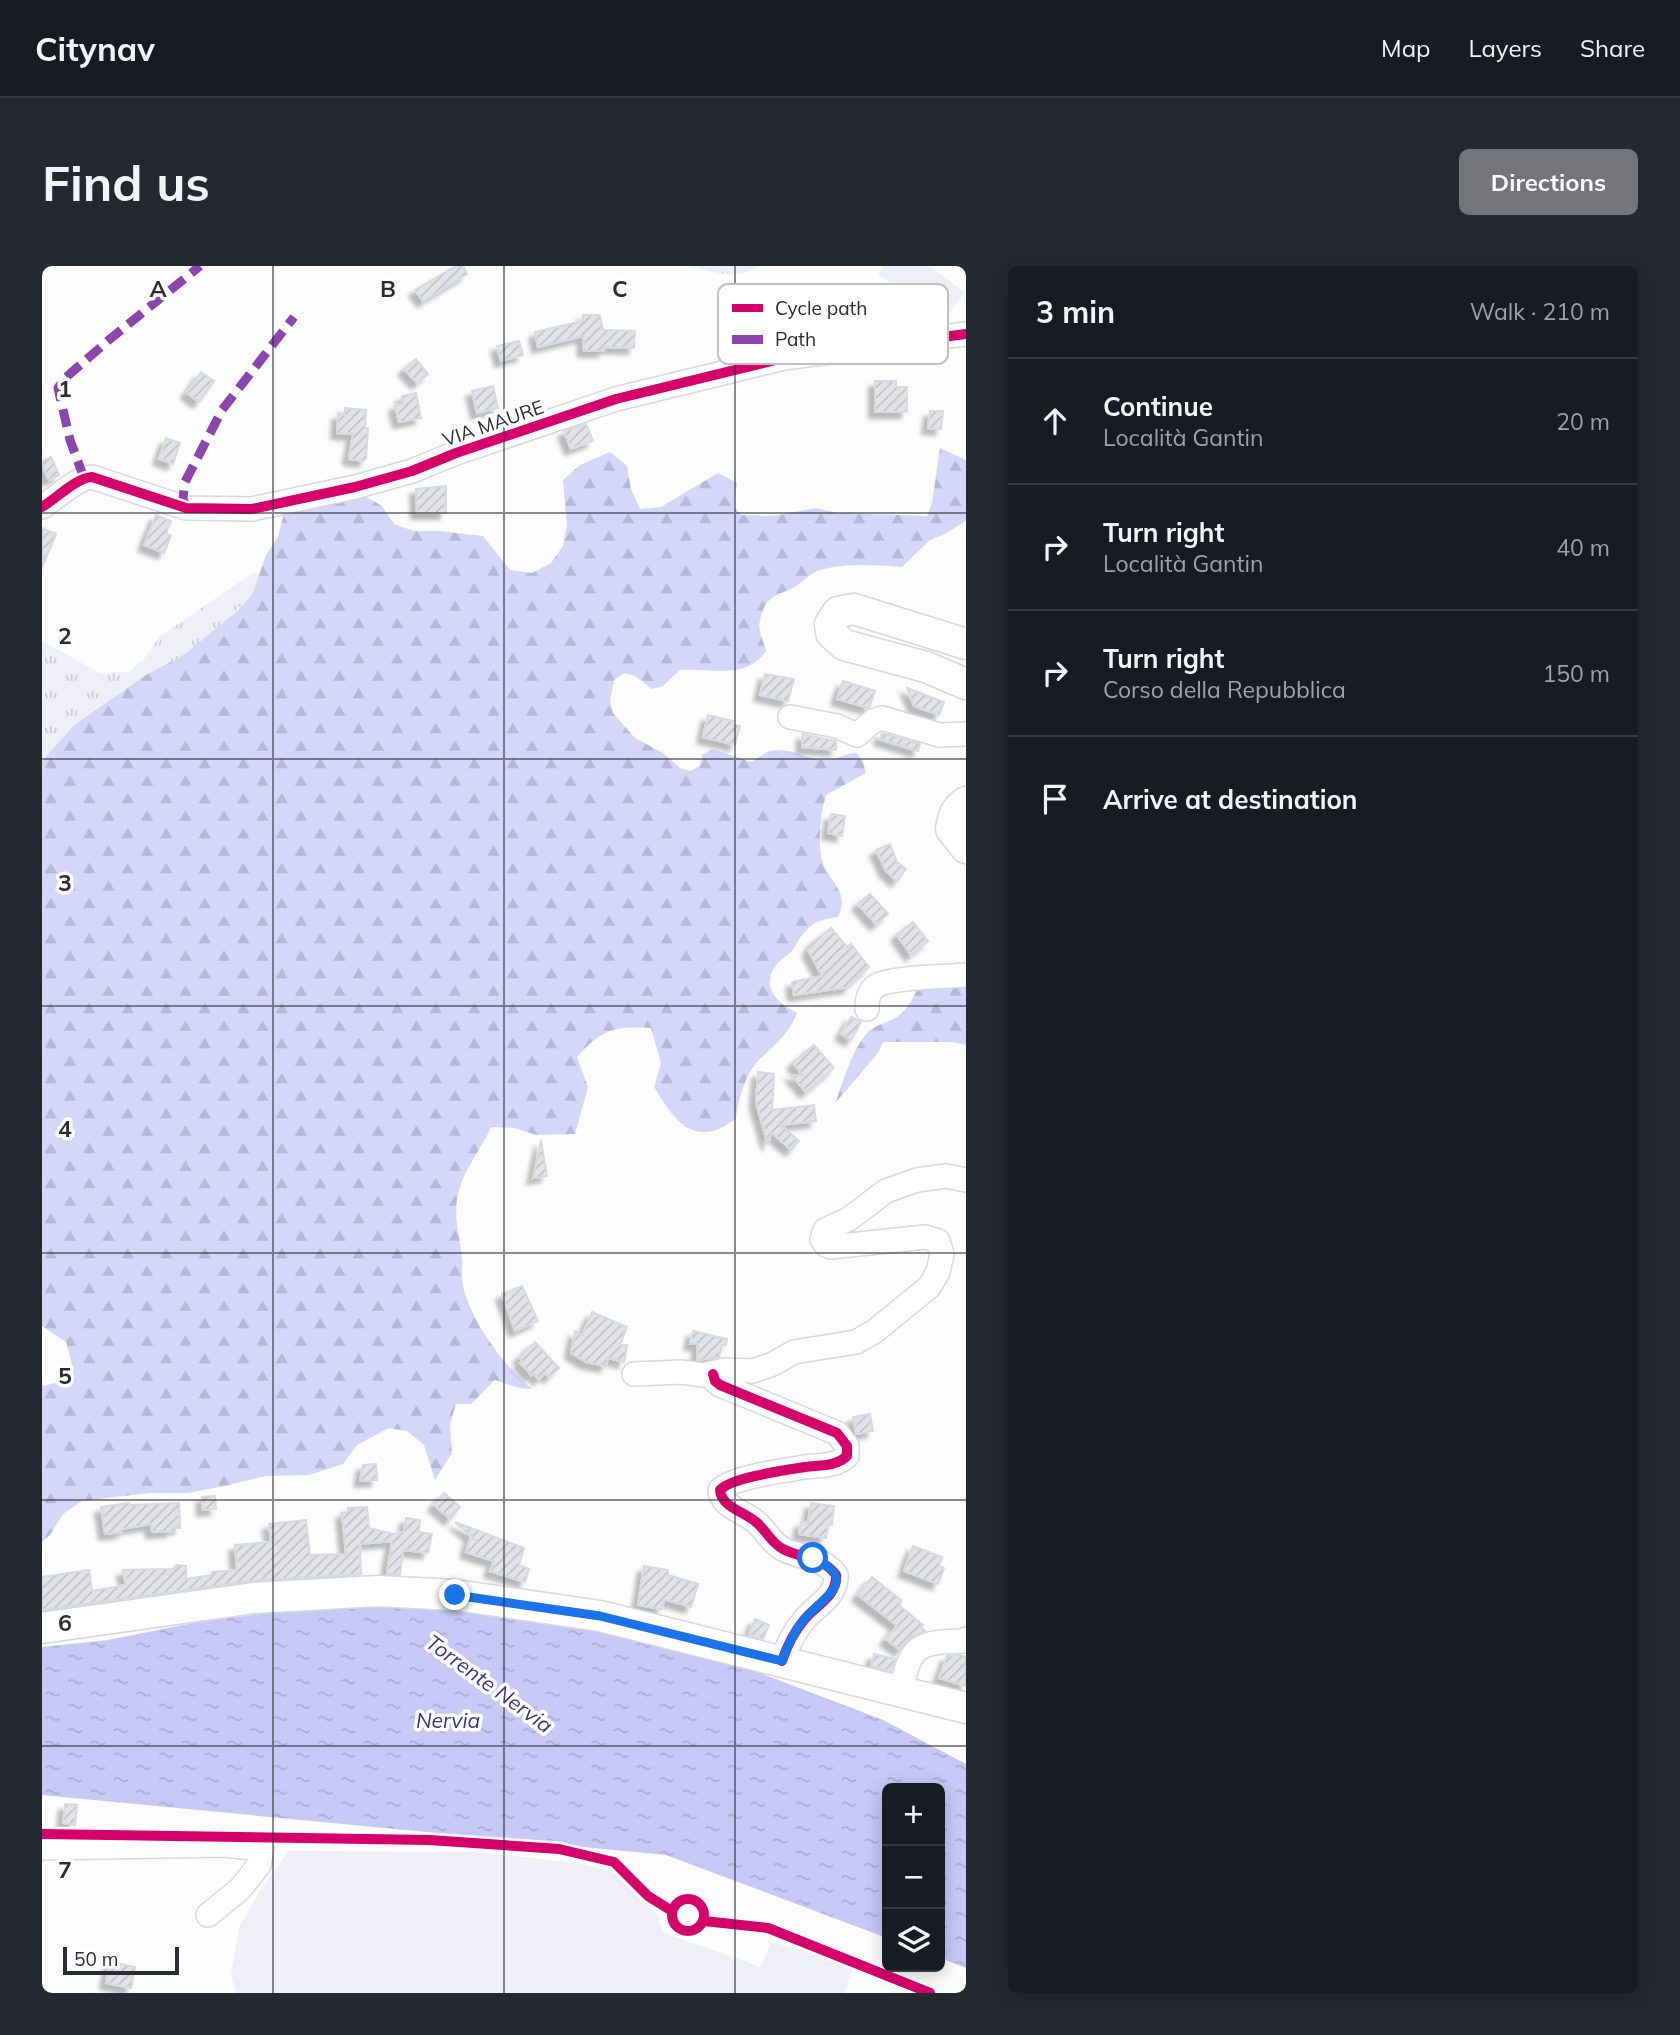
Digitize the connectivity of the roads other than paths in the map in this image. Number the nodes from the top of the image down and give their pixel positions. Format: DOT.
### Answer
graph roads {
  1 [pos="966,334"];
  2 [pos="948,336"];
  3 [pos="759,364"];
  4 [pos="42,507"];
  5 [pos="966,644"];
  6 [pos="966,684"];
  7 [pos="790,717"];
  8 [pos="966,734"];
  9 [pos="966,802"];
  10 [pos="966,848"];
  11 [pos="966,975"];
  12 [pos="867,1009"];
  13 [pos="966,1180"];
  14 [pos="634,1374"];
  15 [pos="713,1374"];
  16 [pos="42,1628"];
  17 [pos="966,1639"];
  18 [pos="782,1661"];
  19 [pos="901,1692"];
  20 [pos="966,1709"];
  21 [pos="42,1848"];
  22 [pos="208,1915"];
  1 -- 2 [label="street, VIA MAURE"];
  3 -- 4 [label="street, VIA MAURE"];
  5 -- 6 [label="main road"];
  7 -- 8 [label="street"];
  9 -- 10 [label="main road"];
  11 -- 12 [label="street"];
  13 -- 15 [label="street"];
  14 -- 15 [label="street"];
  15 -- 18 [label="street"];
  16 -- 18 [label="main road"];
  17 -- 19 [label="street"];
  18 -- 19 [label="main road"];
  19 -- 20 [label="main road"];
  21 -- 22 [label="street"];
}
